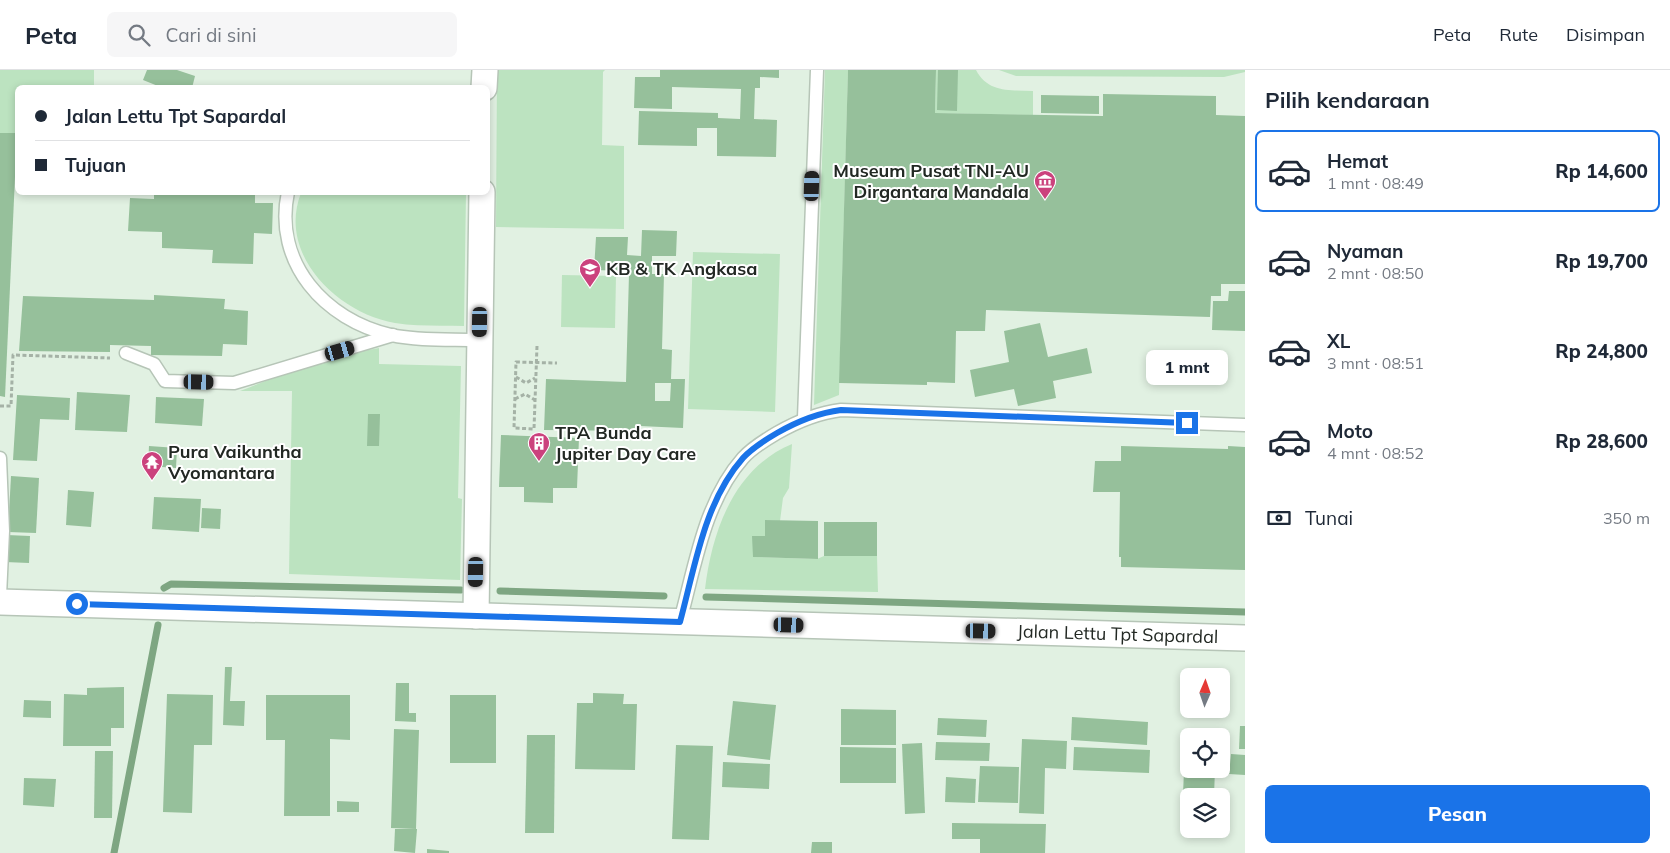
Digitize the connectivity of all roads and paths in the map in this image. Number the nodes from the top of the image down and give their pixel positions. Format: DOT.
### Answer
graph roads {
  1 [pos="485,70"];
  2 [pos="817,70"];
  3 [pos="484,85"];
  4 [pos="288,195"];
  5 [pos="482,195"];
  6 [pos="393,335"];
  7 [pos="479,340"];
  8 [pos="537,346"];
  9 [pos="126,353"];
  10 [pos="536,363"];
  11 [pos="557,363"];
  12 [pos="516,376"];
  13 [pos="536,378"];
  14 [pos="515,400"];
  15 [pos="535,400"];
  16 [pos="0,406"];
  17 [pos="804,418"];
  18 [pos="1245,425"];
  19 [pos="0,458"];
  20 [pos="0,596"];
  21 [pos="0,602"];
  22 [pos="476,616"];
  23 [pos="680,622"];
  24 [pos="1245,638"];
  1 -- 3 [label="street"];
  2 -- 17 [label="lane"];
  4 -- 6 [label="lane"];
  5 -- 7 [label="street"];
  6 -- 7 [label="lane"];
  6 -- 9 [label="lane"];
  7 -- 22 [label="street"];
  8 -- 10 [label="path"];
  9 -- 16 [label="path"];
  10 -- 11 [label="path"];
  10 -- 12 [label="path"];
  10 -- 13 [label="path"];
  12 -- 13 [label="path"];
  12 -- 14 [label="path"];
  13 -- 15 [label="path"];
  14 -- 15 [label="path"];
  14 -- 15 [label="path"];
  17 -- 18 [label="lane"];
  17 -- 23 [label="lane"];
  19 -- 20 [label="lane"];
  21 -- 22 [label="street, Jalan Lettu Tpt Sapardal"];
  22 -- 23 [label="street, Jalan Lettu Tpt Sapardal"];
  23 -- 24 [label="street, Jalan Lettu Tpt Sapardal"];
}
